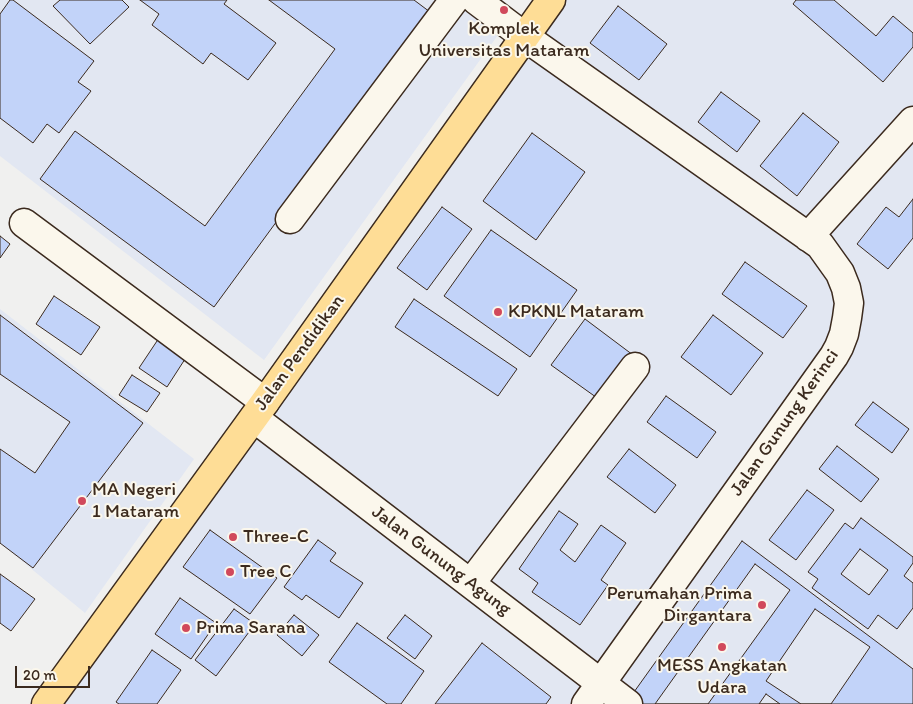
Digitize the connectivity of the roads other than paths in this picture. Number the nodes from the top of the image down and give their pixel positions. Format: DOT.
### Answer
graph roads {
  1 [pos="454,0"];
  2 [pos="476,0"];
  3 [pos="551,0"];
  4 [pos="525,37"];
  5 [pos="913,121"];
  6 [pos="290,219"];
  7 [pos="24,223"];
  8 [pos="808,237"];
  9 [pos="635,367"];
  10 [pos="260,410"];
  11 [pos="471,583"];
  12 [pos="594,694"];
  13 [pos="46,704"];
  14 [pos="628,704"];
  1 -- 6 [label="street"];
  2 -- 4 [label="street, Jalan Gunung Kerinci"];
  3 -- 4 [label="main road, Jalan Pendidikan"];
  4 -- 8 [label="street, Jalan Gunung Kerinci"];
  4 -- 10 [label="main road, Jalan Pendidikan"];
  5 -- 8 [label="street"];
  7 -- 10 [label="street, Jalan Gunung Agung"];
  8 -- 12 [label="street, Jalan Gunung Kerinci"];
  9 -- 11 [label="street"];
  10 -- 11 [label="street, Jalan Gunung Agung"];
  10 -- 13 [label="main road, Jalan Pendidikan"];
  11 -- 12 [label="street, Jalan Gunung Agung"];
  12 -- 14 [label="street, Jalan Gunung Agung"];
}
